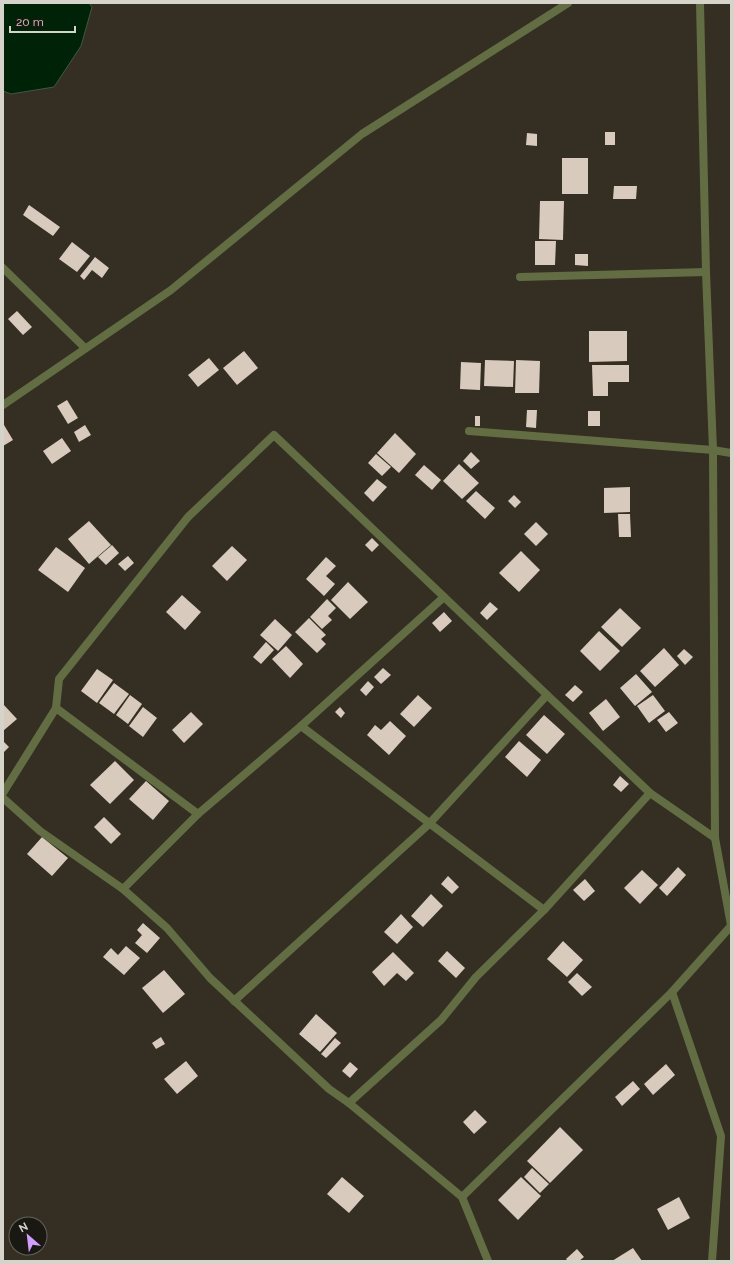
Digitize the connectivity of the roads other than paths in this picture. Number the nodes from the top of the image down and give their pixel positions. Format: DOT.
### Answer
graph roads {
  1 [pos="568,3"];
  2 [pos="700,3"];
  3 [pos="3,268"];
  4 [pos="706,272"];
  5 [pos="520,277"];
  6 [pos="84,348"];
  7 [pos="3,405"];
  8 [pos="470,431"];
  9 [pos="713,450"];
  10 [pos="731,453"];
  11 [pos="444,597"];
  12 [pos="547,695"];
  13 [pos="56,708"];
  14 [pos="300,726"];
  15 [pos="3,793"];
  16 [pos="650,793"];
  17 [pos="3,798"];
  18 [pos="198,814"];
  19 [pos="429,824"];
  20 [pos="715,838"];
  21 [pos="123,889"];
  22 [pos="544,910"];
  23 [pos="731,925"];
  24 [pos="672,992"];
  25 [pos="234,1001"];
  26 [pos="349,1103"];
  27 [pos="462,1197"];
  28 [pos="488,1261"];
  29 [pos="712,1261"];
  1 -- 6 [label="street"];
  2 -- 4 [label="street"];
  3 -- 6 [label="street"];
  4 -- 5 [label="street"];
  4 -- 9 [label="street"];
  6 -- 7 [label="street"];
  8 -- 9 [label="street"];
  9 -- 10 [label="street"];
  9 -- 20 [label="street"];
  11 -- 12 [label="street"];
  11 -- 13 [label="street"];
  11 -- 14 [label="street"];
  12 -- 16 [label="street"];
  12 -- 19 [label="street"];
  13 -- 15 [label="street"];
  13 -- 18 [label="street"];
  14 -- 18 [label="street"];
  14 -- 19 [label="street"];
  16 -- 20 [label="street"];
  16 -- 22 [label="street"];
  17 -- 21 [label="street"];
  18 -- 21 [label="street"];
  19 -- 22 [label="street"];
  19 -- 25 [label="street"];
  20 -- 23 [label="street"];
  21 -- 25 [label="street"];
  22 -- 26 [label="street"];
  23 -- 24 [label="street"];
  24 -- 27 [label="street"];
  24 -- 29 [label="street"];
  25 -- 26 [label="street"];
  26 -- 27 [label="street"];
  27 -- 28 [label="street"];
}
